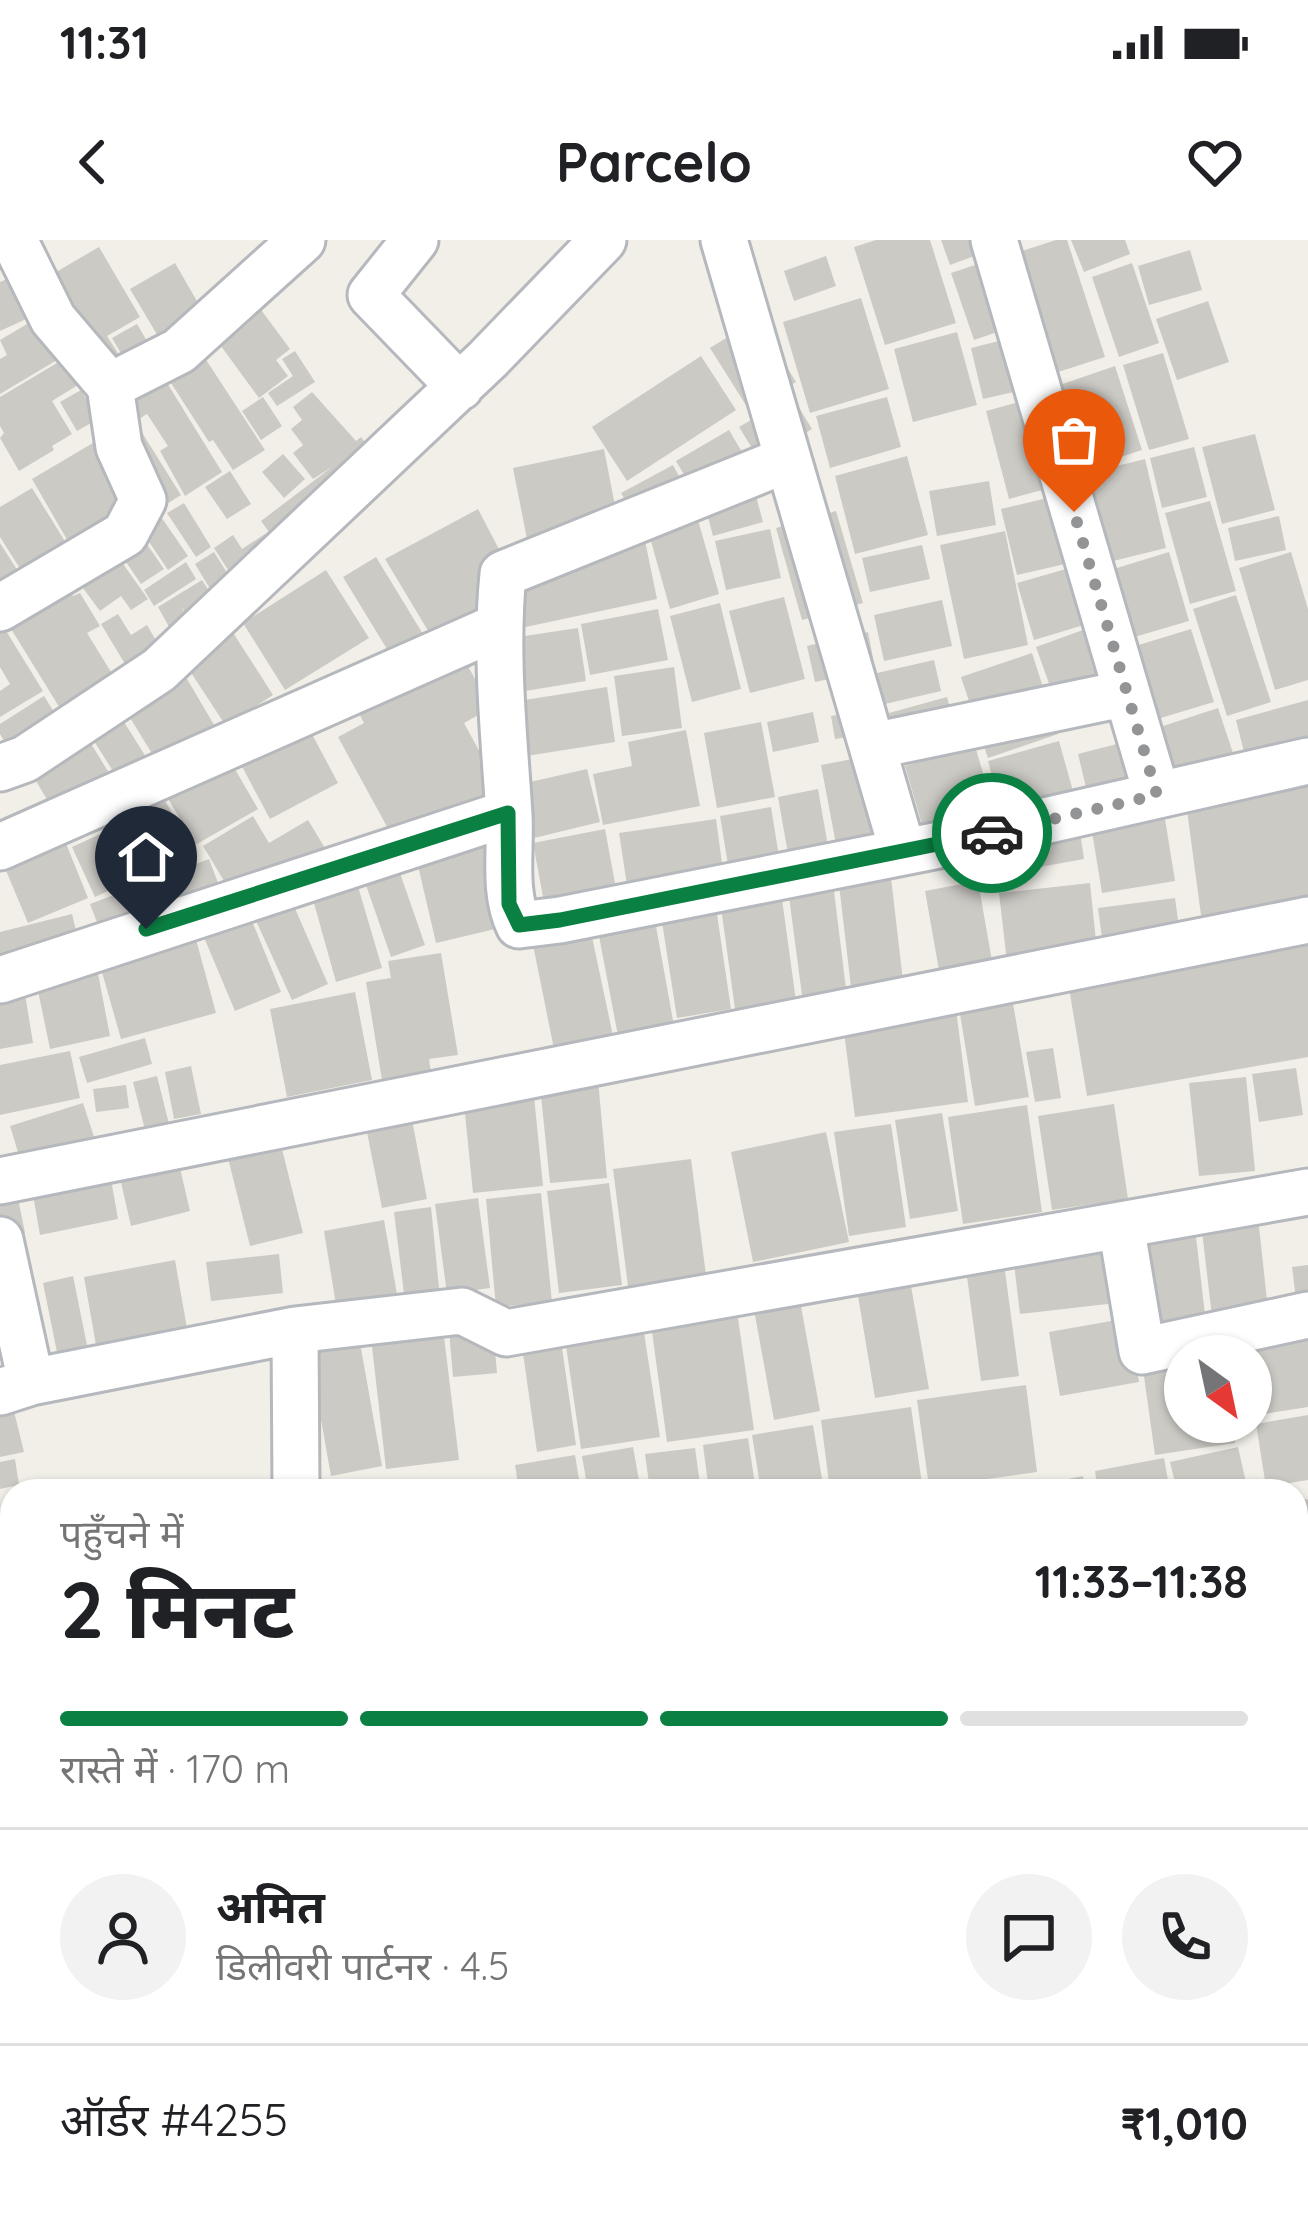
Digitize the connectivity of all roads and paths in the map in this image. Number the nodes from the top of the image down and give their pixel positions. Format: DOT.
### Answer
graph roads {
  1 [pos="14,240"];
  2 [pos="302,240"];
  3 [pos="415,240"];
  4 [pos="603,240"];
  5 [pos="724,240"];
  6 [pos="994,240"];
  7 [pos="110,386"];
  8 [pos="460,387"];
  9 [pos="788,459"];
  10 [pos="0,608"];
  11 [pos="497,627"];
  12 [pos="1127,693"];
  13 [pos="873,746"];
  14 [pos="1308,760"];
  15 [pos="0,768"];
  16 [pos="1157,795"];
  17 [pos="508,813"];
  18 [pos="0,847"];
  19 [pos="903,852"];
  20 [pos="1308,920"];
  21 [pos="0,980"];
  22 [pos="0,1181"];
  23 [pos="1308,1192"];
  24 [pos="1121,1225"];
  25 [pos="0,1240"];
  26 [pos="1308,1315"];
  27 [pos="295,1330"];
  28 [pos="15,1387"];
  29 [pos="296,1479"];
  1 -- 7 [label="street"];
  2 -- 7 [label="street"];
  3 -- 8 [label="street"];
  4 -- 8 [label="street"];
  5 -- 9 [label="street"];
  6 -- 12 [label="street"];
  7 -- 10 [label="street"];
  8 -- 15 [label="street"];
  9 -- 11 [label="street"];
  9 -- 13 [label="street"];
  11 -- 17 [label="street"];
  11 -- 18 [label="street"];
  12 -- 13 [label="street"];
  12 -- 16 [label="street"];
  13 -- 19 [label="street"];
  14 -- 16 [label="street"];
  16 -- 19 [label="street"];
  17 -- 19 [label="street"];
  17 -- 21 [label="street"];
  20 -- 22 [label="street"];
  23 -- 24 [label="street"];
  24 -- 26 [label="street"];
  24 -- 27 [label="street"];
  25 -- 28 [label="street"];
  27 -- 28 [label="street"];
  27 -- 29 [label="street"];
}
